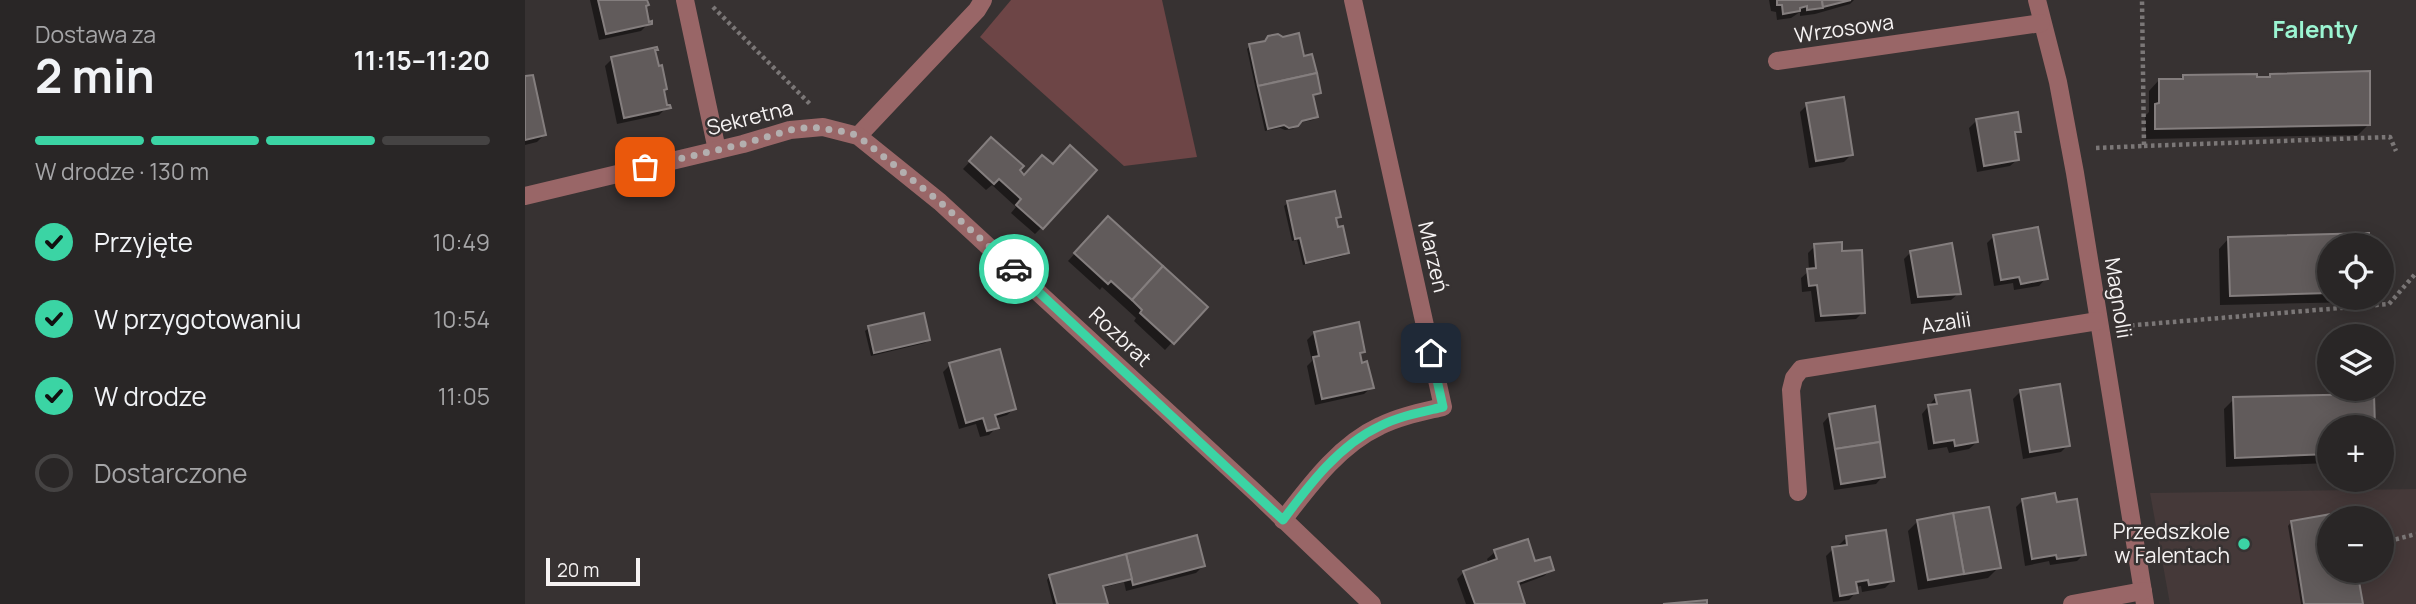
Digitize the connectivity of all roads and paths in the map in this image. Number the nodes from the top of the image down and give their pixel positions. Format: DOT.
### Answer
graph roads {
  1 [pos="685,0"];
  2 [pos="983,0"];
  3 [pos="1353,0"];
  4 [pos="2037,0"];
  5 [pos="2141,0"];
  6 [pos="711,5"];
  7 [pos="2041,23"];
  8 [pos="1777,61"];
  9 [pos="823,127"];
  10 [pos="858,136"];
  11 [pos="2144,146"];
  12 [pos="2070,149"];
  13 [pos="717,150"];
  14 [pos="2396,151"];
  15 [pos="525,196"];
  16 [pos="2416,273"];
  17 [pos="2099,324"];
  18 [pos="1798,492"];
  19 [pos="1283,520"];
  20 [pos="2416,534"];
  21 [pos="2394,540"];
  22 [pos="2144,598"];
  23 [pos="1372,604"];
  24 [pos="2072,604"];
  1 -- 13 [label="street"];
  2 -- 10 [label="street"];
  3 -- 19 [label="street, Marzeń"];
  4 -- 7 [label="street, Magnolii"];
  5 -- 11 [label="path"];
  6 -- 9 [label="path"];
  7 -- 8 [label="street, Wrzosowa"];
  7 -- 12 [label="street, Magnolii"];
  9 -- 10 [label="street, Rozbrat"];
  9 -- 13 [label="street, Sekretna"];
  10 -- 19 [label="street, Rozbrat"];
  11 -- 12 [label="path"];
  11 -- 14 [label="path"];
  12 -- 17 [label="street, Magnolii"];
  13 -- 15 [label="street, Sekretna"];
  16 -- 17 [label="path"];
  17 -- 18 [label="street, Azalii"];
  17 -- 22 [label="street, Magnolii"];
  19 -- 23 [label="street, Rozbrat"];
  20 -- 21 [label="path"];
  22 -- 24 [label="street"];
}
